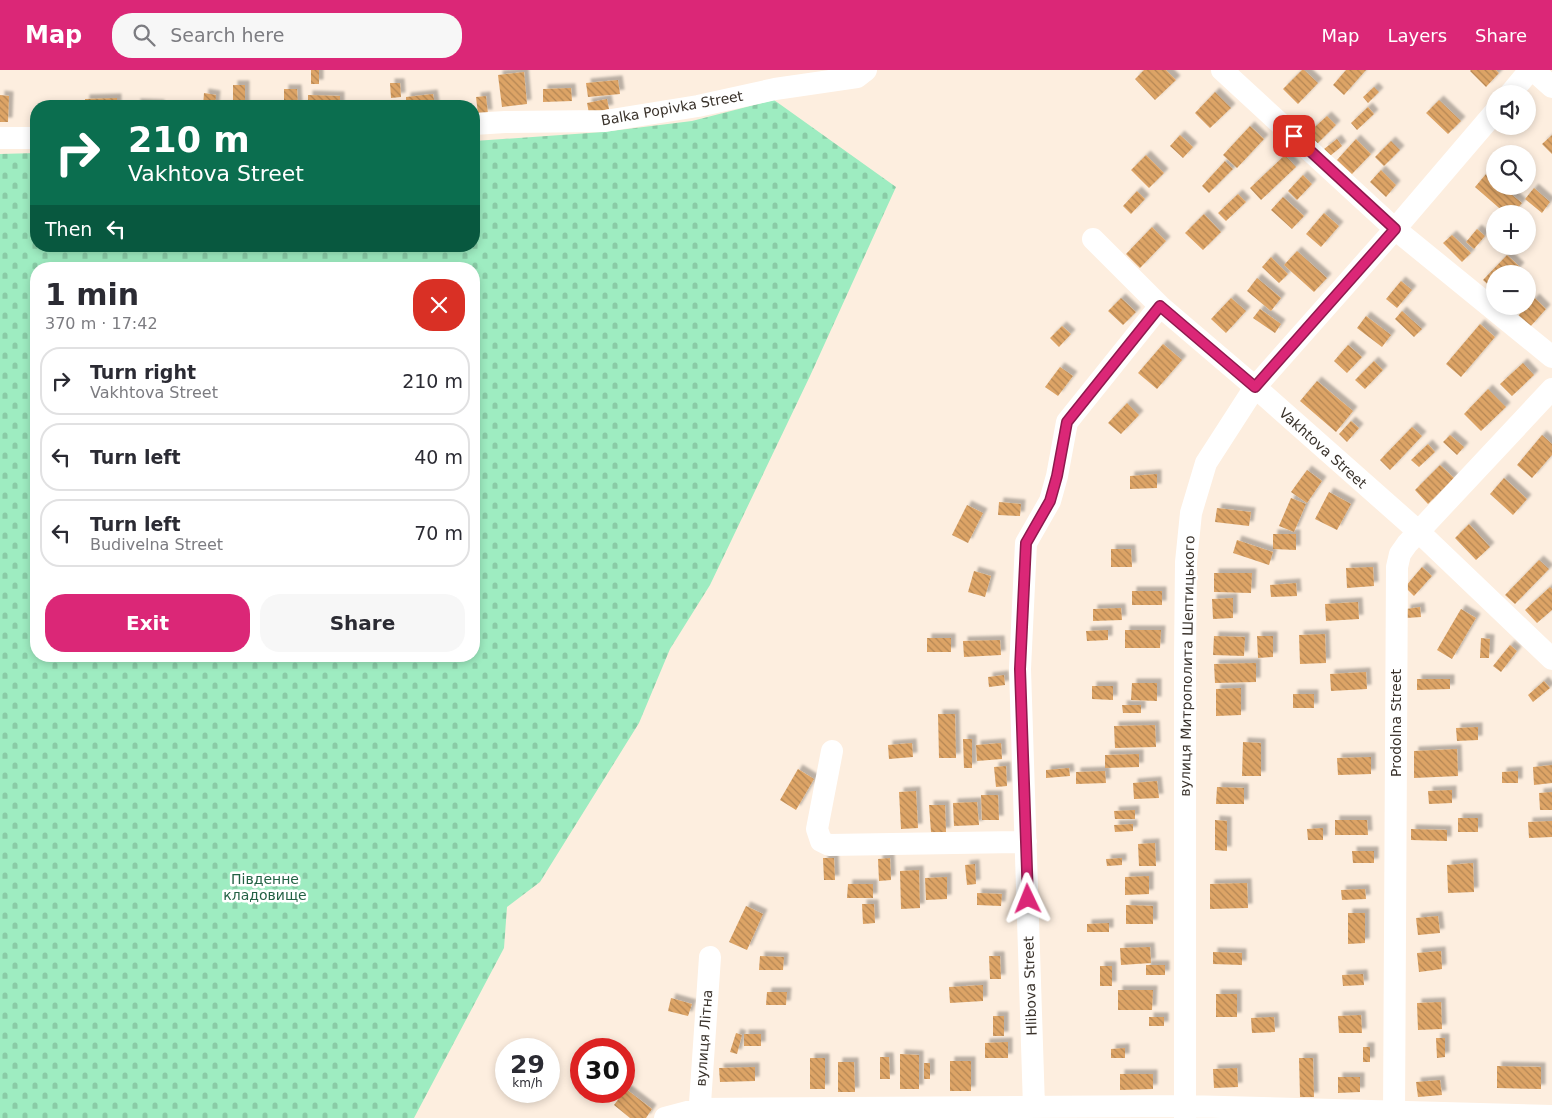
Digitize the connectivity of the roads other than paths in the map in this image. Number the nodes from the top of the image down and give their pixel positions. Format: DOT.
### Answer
graph roads {
  1 [pos="866,70"];
  2 [pos="1222,70"];
  3 [pos="1532,70"];
  4 [pos="1518,85"];
  5 [pos="1552,87"];
  6 [pos="1486,123"];
  7 [pos="480,124"];
  8 [pos="0,138"];
  9 [pos="30,138"];
  10 [pos="1395,229"];
  11 [pos="1092,239"];
  12 [pos="1160,306"];
  13 [pos="1552,357"];
  14 [pos="1255,387"];
  15 [pos="1552,389"];
  16 [pos="1419,532"];
  17 [pos="1552,660"];
  18 [pos="832,750"];
  19 [pos="1026,842"];
  20 [pos="710,957"];
  21 [pos="1034,1107"];
  22 [pos="1185,1112"];
  23 [pos="699,1113"];
  24 [pos="930,1113"];
  25 [pos="1394,1114"];
  26 [pos="1552,1116"];
  27 [pos="1526,1117"];
  28 [pos="665,1118"];
  1 -- 7 [label="street, Balka Popivka Street"];
  2 -- 10 [label="street"];
  3 -- 4 [label="street"];
  3 -- 5 [label="street"];
  6 -- 10 [label="street, вулиця Митрополита Шептицького"];
  8 -- 9 [label="street"];
  10 -- 13 [label="street"];
  10 -- 14 [label="street, вулиця Митрополита Шептицького"];
  11 -- 12 [label="street, Vakhtova Street"];
  12 -- 14 [label="street, Vakhtova Street"];
  12 -- 19 [label="street, Hlibova Street"];
  14 -- 16 [label="street, Vakhtova Street"];
  14 -- 22 [label="street, вулиця Митрополита Шептицького"];
  15 -- 16 [label="street, Prodolna Street"];
  16 -- 17 [label="street, Vakhtova Street"];
  16 -- 25 [label="street, Prodolna Street"];
  18 -- 19 [label="street"];
  19 -- 21 [label="street, Hlibova Street"];
  20 -- 23 [label="street, вулиця Літна"];
  21 -- 22 [label="street"];
  21 -- 24 [label="street"];
  22 -- 25 [label="street"];
  23 -- 24 [label="street"];
  23 -- 28 [label="street"];
  25 -- 27 [label="street"];
  26 -- 27 [label="street"];
}
